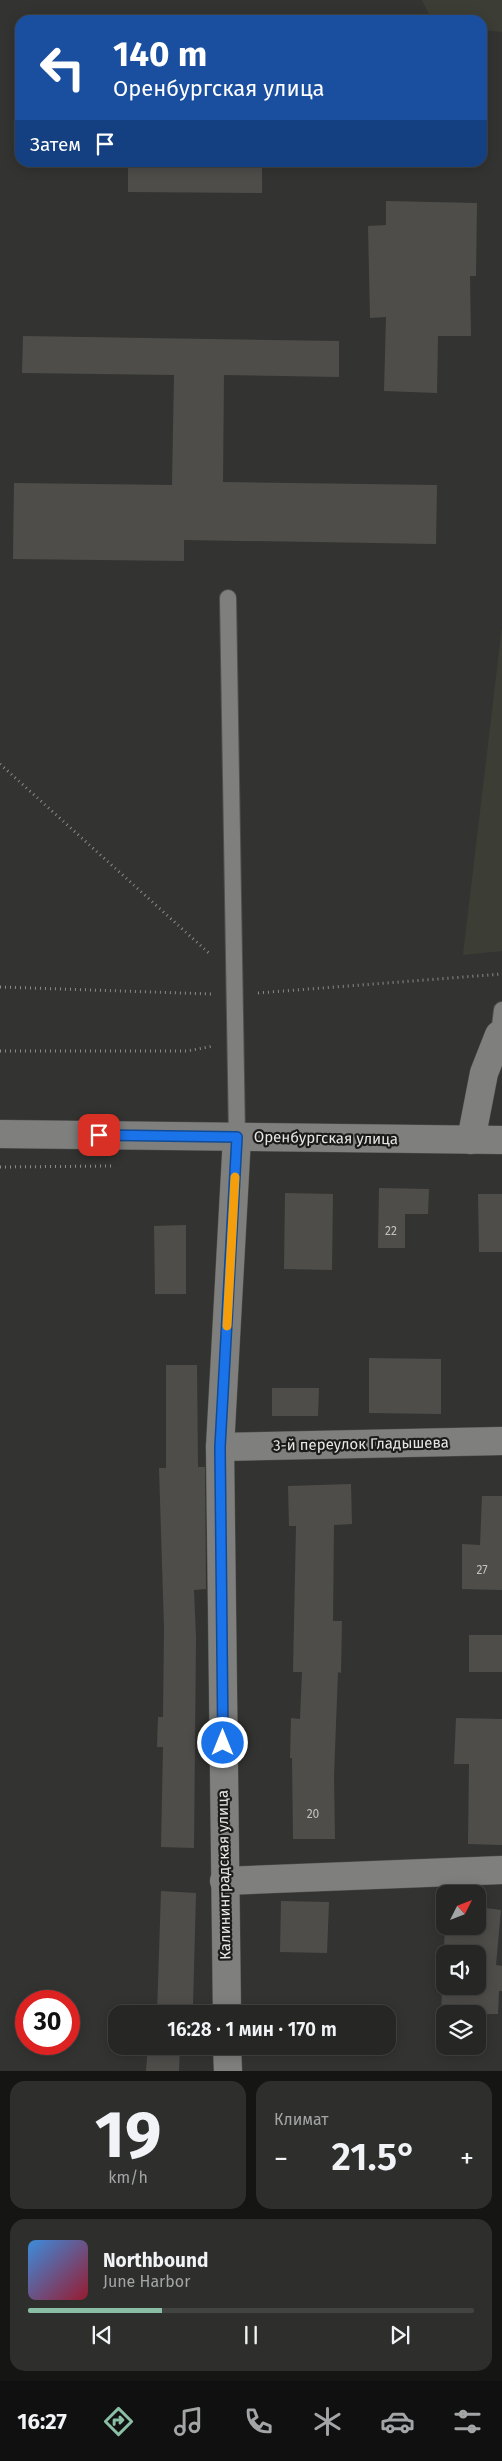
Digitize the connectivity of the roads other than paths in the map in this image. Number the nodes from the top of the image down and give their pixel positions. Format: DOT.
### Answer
graph roads {
  1 [pos="228,598"];
  2 [pos="501,1023"];
  3 [pos="0,1134"];
  4 [pos="237,1137"];
  5 [pos="471,1140"];
  6 [pos="502,1140"];
  7 [pos="502,1441"];
  8 [pos="220,1447"];
  9 [pos="502,1870"];
  10 [pos="224,1881"];
  11 [pos="226,2005"];
  12 [pos="227,2055"];
  13 [pos="228,2071"];
  1 -- 4 [label="lane"];
  2 -- 5 [label="street"];
  3 -- 4 [label="street, Оренбургская улица"];
  4 -- 5 [label="street, Оренбургская улица"];
  4 -- 8 [label="street, Калининградская улица"];
  5 -- 6 [label="street, Оренбургская улица"];
  7 -- 8 [label="street, 3-й переулок Гладышева"];
  8 -- 10 [label="street, Калининградская улица"];
  9 -- 10 [label="street"];
  10 -- 11 [label="street, Калининградская улица"];
  12 -- 13 [label="street"];
}
